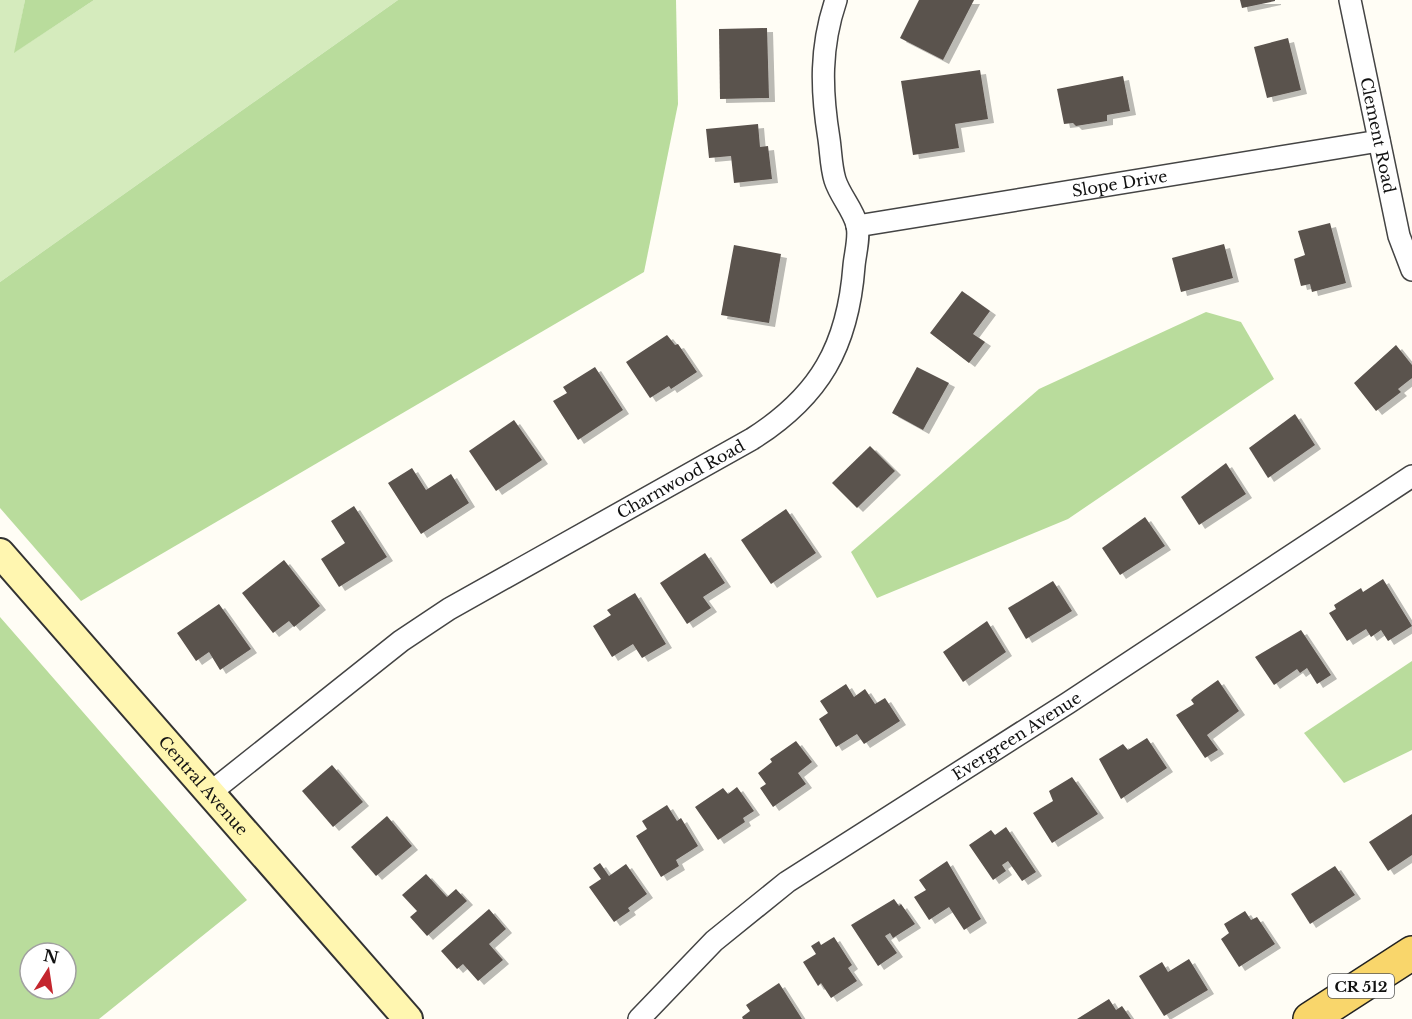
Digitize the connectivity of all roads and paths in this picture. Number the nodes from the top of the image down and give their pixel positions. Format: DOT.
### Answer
graph roads {
  1 [pos="836,0"];
  2 [pos="1356,1"];
  3 [pos="1379,141"];
  4 [pos="857,226"];
  5 [pos="1412,270"];
  6 [pos="1412,476"];
  7 [pos="0,553"];
  8 [pos="211,792"];
  9 [pos="1412,953"];
  10 [pos="397,1015"];
  11 [pos="639,1019"];
  12 [pos="1310,1019"];
  1 -- 4 [label="street"];
  2 -- 3 [label="street, Clement Road"];
  3 -- 4 [label="street, Slope Drive"];
  3 -- 5 [label="street, Clement Road"];
  4 -- 8 [label="street, Charnwood Road"];
  6 -- 11 [label="street, Evergreen Avenue"];
  7 -- 8 [label="street, Central Avenue"];
  8 -- 10 [label="street, Central Avenue"];
  9 -- 12 [label="main road, CR 512"];
}
